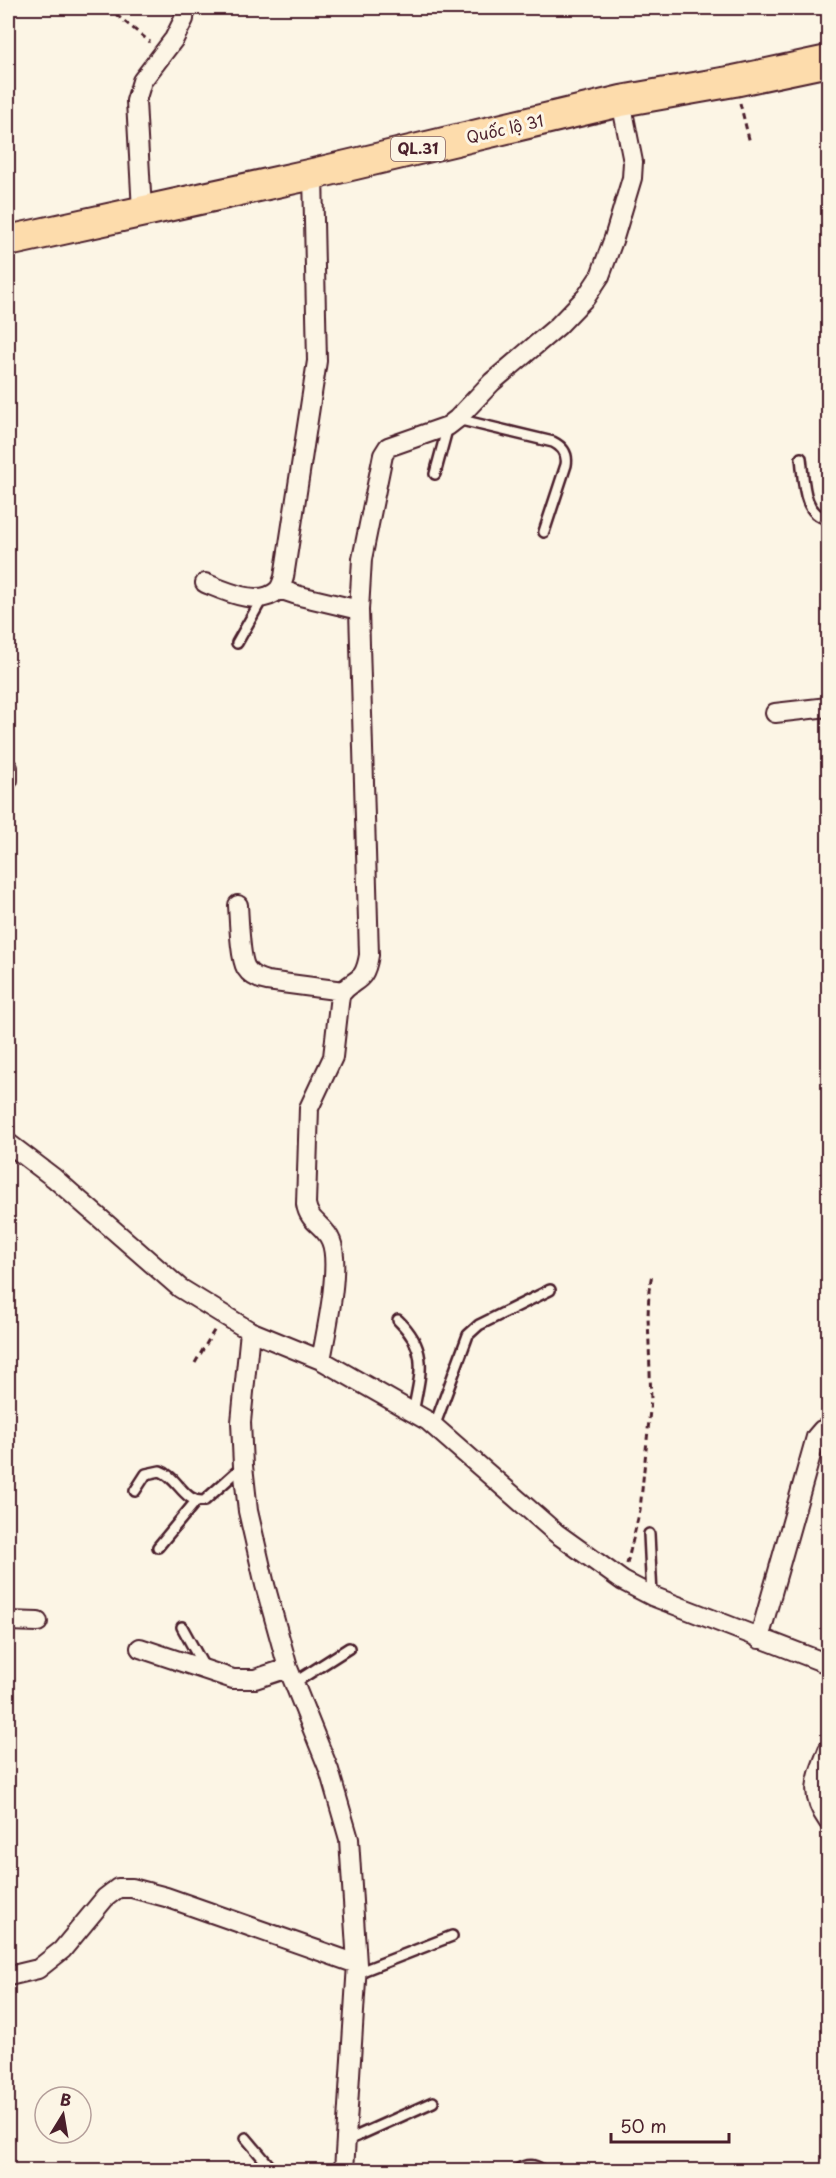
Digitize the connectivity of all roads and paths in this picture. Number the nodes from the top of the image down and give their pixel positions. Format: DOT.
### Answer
graph roads {
  1 [pos="108,8"];
  2 [pos="185,8"];
  3 [pos="163,53"];
  4 [pos="828,61"];
  5 [pos="734,81"];
  6 [pos="621,101"];
  7 [pos="750,143"];
  8 [pos="313,174"];
  9 [pos="142,211"];
  10 [pos="8,241"];
  11 [pos="452,423"];
  12 [pos="801,458"];
  13 [pos="435,474"];
  14 [pos="828,519"];
  15 [pos="544,532"];
  16 [pos="205,583"];
  17 [pos="271,593"];
  18 [pos="359,610"];
  19 [pos="237,643"];
  20 [pos="828,707"];
  21 [pos="775,713"];
  22 [pos="8,768"];
  23 [pos="8,780"];
  24 [pos="238,904"];
  25 [pos="343,991"];
  26 [pos="8,1143"];
  27 [pos="652,1274"];
  28 [pos="550,1290"];
  29 [pos="223,1314"];
  30 [pos="398,1320"];
  31 [pos="250,1331"];
  32 [pos="321,1360"];
  33 [pos="195,1363"];
  34 [pos="413,1413"];
  35 [pos="434,1426"];
  36 [pos="828,1428"];
  37 [pos="243,1466"];
  38 [pos="135,1491"];
  39 [pos="196,1501"];
  40 [pos="649,1534"];
  41 [pos="158,1547"];
  42 [pos="623,1581"];
  43 [pos="652,1596"];
  44 [pos="8,1620"];
  45 [pos="38,1622"];
  46 [pos="182,1627"];
  47 [pos="759,1639"];
  48 [pos="140,1648"];
  49 [pos="350,1648"];
  50 [pos="828,1664"];
  51 [pos="207,1672"];
  52 [pos="291,1675"];
  53 [pos="828,1750"];
  54 [pos="828,1821"];
  55 [pos="452,1936"];
  56 [pos="357,1969"];
  57 [pos="9,1976"];
  58 [pos="433,2102"];
  59 [pos="246,2138"];
  60 [pos="346,2140"];
  61 [pos="273,2170"];
  62 [pos="344,2170"];
  63 [pos="517,2170"];
  64 [pos="542,2170"];
  1 -- 3 [label="path"];
  2 -- 3 [label="street"];
  3 -- 9 [label="street"];
  4 -- 5 [label="highway, Quốc lộ 31 / QL.31"];
  5 -- 6 [label="highway, Quốc lộ 31 / QL.31"];
  5 -- 7 [label="path"];
  6 -- 8 [label="highway, Quốc lộ 31 / QL.31"];
  6 -- 11 [label="street"];
  8 -- 9 [label="highway, Quốc lộ 31 / QL.31"];
  8 -- 17 [label="street"];
  9 -- 10 [label="highway, Quốc lộ 31 / QL.31"];
  11 -- 13 [label="lane"];
  11 -- 15 [label="lane"];
  11 -- 18 [label="street"];
  12 -- 14 [label="lane"];
  16 -- 17 [label="street"];
  17 -- 18 [label="street"];
  17 -- 19 [label="lane"];
  18 -- 25 [label="street"];
  20 -- 21 [label="street"];
  22 -- 23 [label="street"];
  24 -- 25 [label="street"];
  25 -- 32 [label="street"];
  26 -- 29 [label="street"];
  27 -- 42 [label="path"];
  28 -- 35 [label="lane"];
  29 -- 31 [label="street"];
  29 -- 33 [label="path"];
  30 -- 34 [label="lane"];
  31 -- 32 [label="street"];
  31 -- 37 [label="street"];
  32 -- 34 [label="street"];
  34 -- 35 [label="street"];
  35 -- 42 [label="street"];
  36 -- 47 [label="street"];
  37 -- 39 [label="lane"];
  37 -- 52 [label="street"];
  38 -- 39 [label="lane"];
  39 -- 41 [label="lane"];
  40 -- 43 [label="lane"];
  42 -- 43 [label="street"];
  43 -- 47 [label="street"];
  44 -- 45 [label="street"];
  46 -- 51 [label="lane"];
  47 -- 50 [label="street"];
  48 -- 51 [label="street"];
  49 -- 52 [label="lane"];
  51 -- 52 [label="street"];
  52 -- 56 [label="street"];
  53 -- 54 [label="street"];
  55 -- 56 [label="lane"];
  56 -- 57 [label="street"];
  56 -- 60 [label="street"];
  58 -- 60 [label="lane"];
  59 -- 61 [label="lane"];
  60 -- 62 [label="street"];
  63 -- 64 [label="lane"];
}
